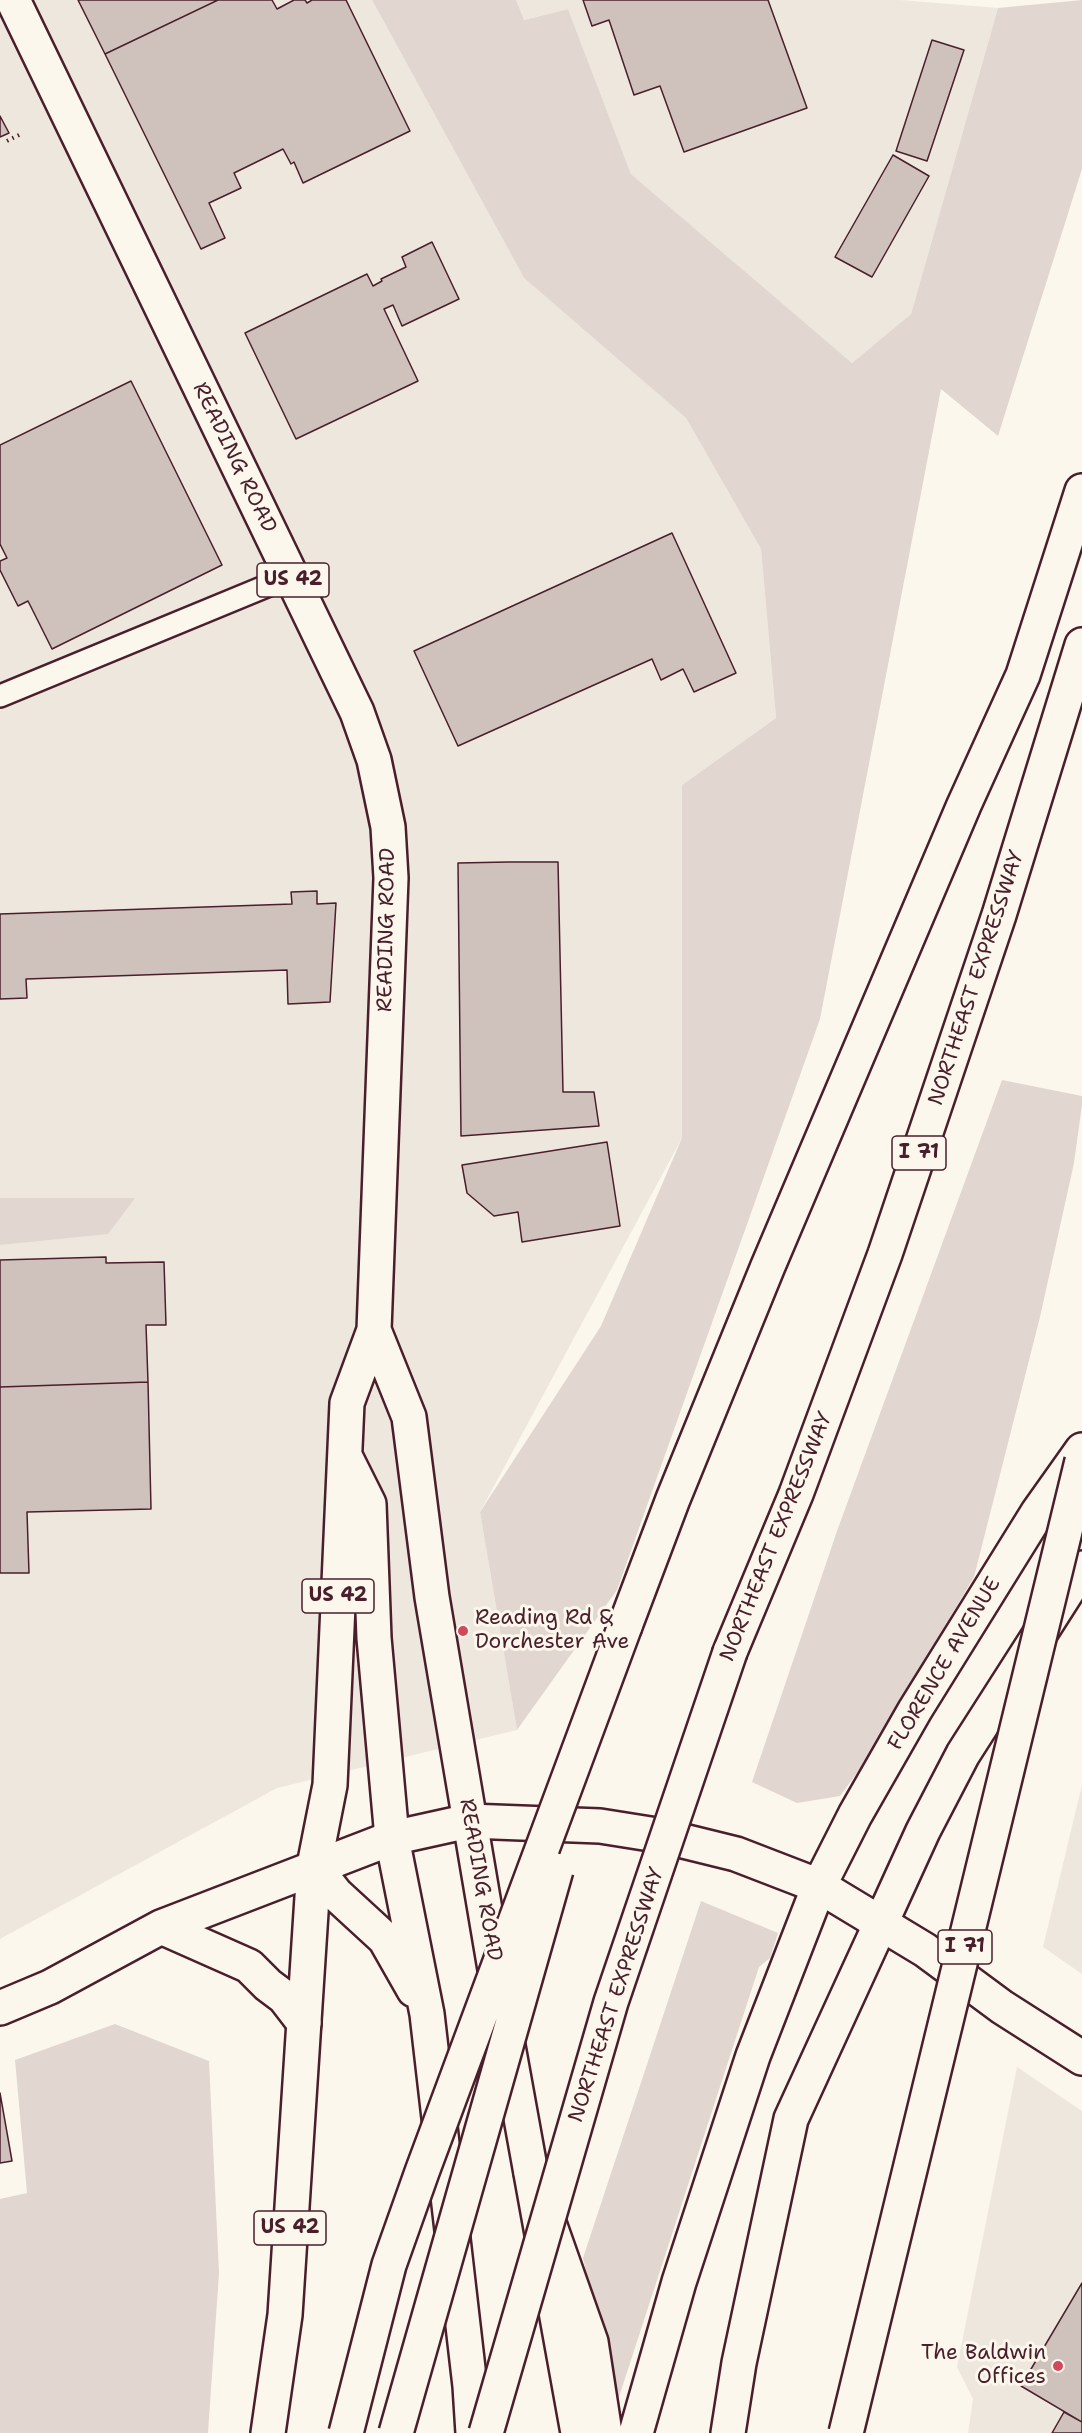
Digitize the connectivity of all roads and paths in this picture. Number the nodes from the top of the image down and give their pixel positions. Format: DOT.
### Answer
graph roads {
  1 [pos="13,0"];
  2 [pos="23,134"];
  3 [pos="7,141"];
  4 [pos="1082,490"];
  5 [pos="291,576"];
  6 [pos="1082,645"];
  7 [pos="0,696"];
  8 [pos="374,1330"];
  9 [pos="1082,1450"];
  10 [pos="344,1455"];
  11 [pos="1082,1461"];
  12 [pos="1082,1568"];
  13 [pos="625,1626"];
  14 [pos="469,1821"];
  15 [pos="392,1838"];
  16 [pos="314,1866"];
  17 [pos="819,1886"];
  18 [pos="881,1923"];
  19 [pos="161,1927"];
  20 [pos="0,2008"];
  21 [pos="427,2014"];
  22 [pos="304,2023"];
  23 [pos="1082,2058"];
  24 [pos="531,2172"];
  25 [pos="268,2433"];
  26 [pos="346,2433"];
  27 [pos="396,2433"];
  28 [pos="473,2433"];
  29 [pos="486,2433"];
  30 [pos="578,2433"];
  31 [pos="605,2433"];
  32 [pos="636,2433"];
  33 [pos="728,2433"];
  34 [pos="846,2433"];
  1 -- 5 [label="main road, READING ROAD / US 42"];
  2 -- 3 [label="path"];
  4 -- 13 [label="main road"];
  5 -- 7 [label="lane"];
  5 -- 8 [label="main road, READING ROAD / US 42"];
  6 -- 29 [label="main road, NORTHEAST EXPRESSWAY / I 71, bridge"];
  8 -- 10 [label="main road, READING ROAD / US 42"];
  8 -- 14 [label="main road, READING ROAD / US 42"];
  9 -- 17 [label="main road, FLORENCE AVENUE"];
  10 -- 15 [label="main road"];
  10 -- 16 [label="main road, READING ROAD / US 42"];
  11 -- 34 [label="main road, I 71, bridge"];
  12 -- 18 [label="main road"];
  13 -- 26 [label="main road, bridge"];
  13 -- 27 [label="main road, bridge"];
  14 -- 15 [label="main road"];
  14 -- 17 [label="main road"];
  14 -- 24 [label="main road, READING ROAD / US 42"];
  15 -- 16 [label="main road"];
  15 -- 21 [label="main road"];
  16 -- 19 [label="main road"];
  16 -- 21 [label="main road"];
  16 -- 22 [label="main road, READING ROAD / US 42"];
  17 -- 18 [label="main road"];
  17 -- 32 [label="main road, FLORENCE AVENUE"];
  18 -- 23 [label="main road"];
  18 -- 33 [label="main road"];
  19 -- 20 [label="main road"];
  19 -- 22 [label="main road"];
  21 -- 28 [label="main road"];
  22 -- 25 [label="main road, READING ROAD / US 42"];
  24 -- 30 [label="main road, READING ROAD / US 42"];
  24 -- 31 [label="main road"];
}
